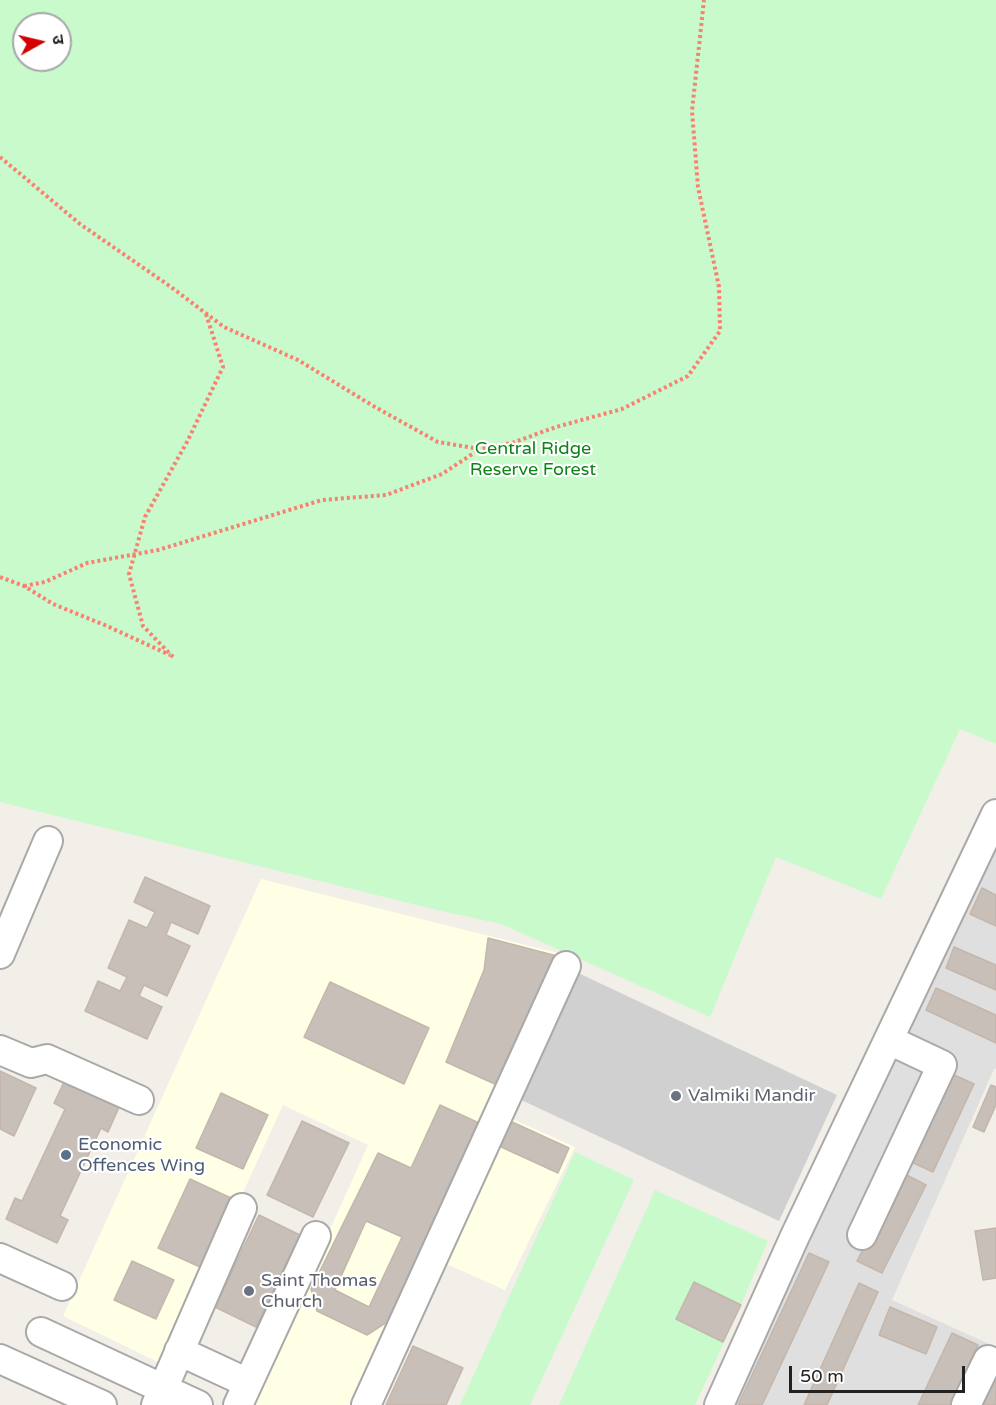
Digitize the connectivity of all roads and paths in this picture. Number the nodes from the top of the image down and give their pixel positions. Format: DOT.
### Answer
graph roads {
  1 [pos="704,0"];
  2 [pos="0,157"];
  3 [pos="206,313"];
  4 [pos="480,449"];
  5 [pos="135,554"];
  6 [pos="0,577"];
  7 [pos="24,586"];
  8 [pos="996,814"];
  9 [pos="48,841"];
  10 [pos="0,954"];
  11 [pos="566,966"];
  12 [pos="889,1040"];
  13 [pos="0,1050"];
  14 [pos="139,1100"];
  15 [pos="242,1208"];
  16 [pos="862,1235"];
  17 [pos="316,1236"];
  18 [pos="0,1258"];
  19 [pos="62,1286"];
  20 [pos="41,1332"];
  21 [pos="179,1351"];
  22 [pos="0,1359"];
  23 [pos="988,1360"];
  24 [pos="243,1394"];
  25 [pos="159,1397"];
  26 [pos="102,1405"];
  27 [pos="198,1405"];
  28 [pos="366,1405"];
  29 [pos="719,1405"];
  30 [pos="966,1405"];
  1 -- 4 [label="path"];
  2 -- 3 [label="path"];
  3 -- 4 [label="path"];
  3 -- 5 [label="path"];
  4 -- 5 [label="path"];
  5 -- 7 [label="path"];
  5 -- 7 [label="path"];
  6 -- 7 [label="path"];
  8 -- 12 [label="street"];
  9 -- 10 [label="street"];
  11 -- 28 [label="street"];
  12 -- 16 [label="street"];
  12 -- 29 [label="street"];
  13 -- 14 [label="street"];
  15 -- 21 [label="street"];
  17 -- 24 [label="street"];
  18 -- 19 [label="street"];
  20 -- 25 [label="street"];
  21 -- 24 [label="street"];
  21 -- 25 [label="street"];
  22 -- 26 [label="street"];
  23 -- 30 [label="street"];
  25 -- 27 [label="street"];
}
